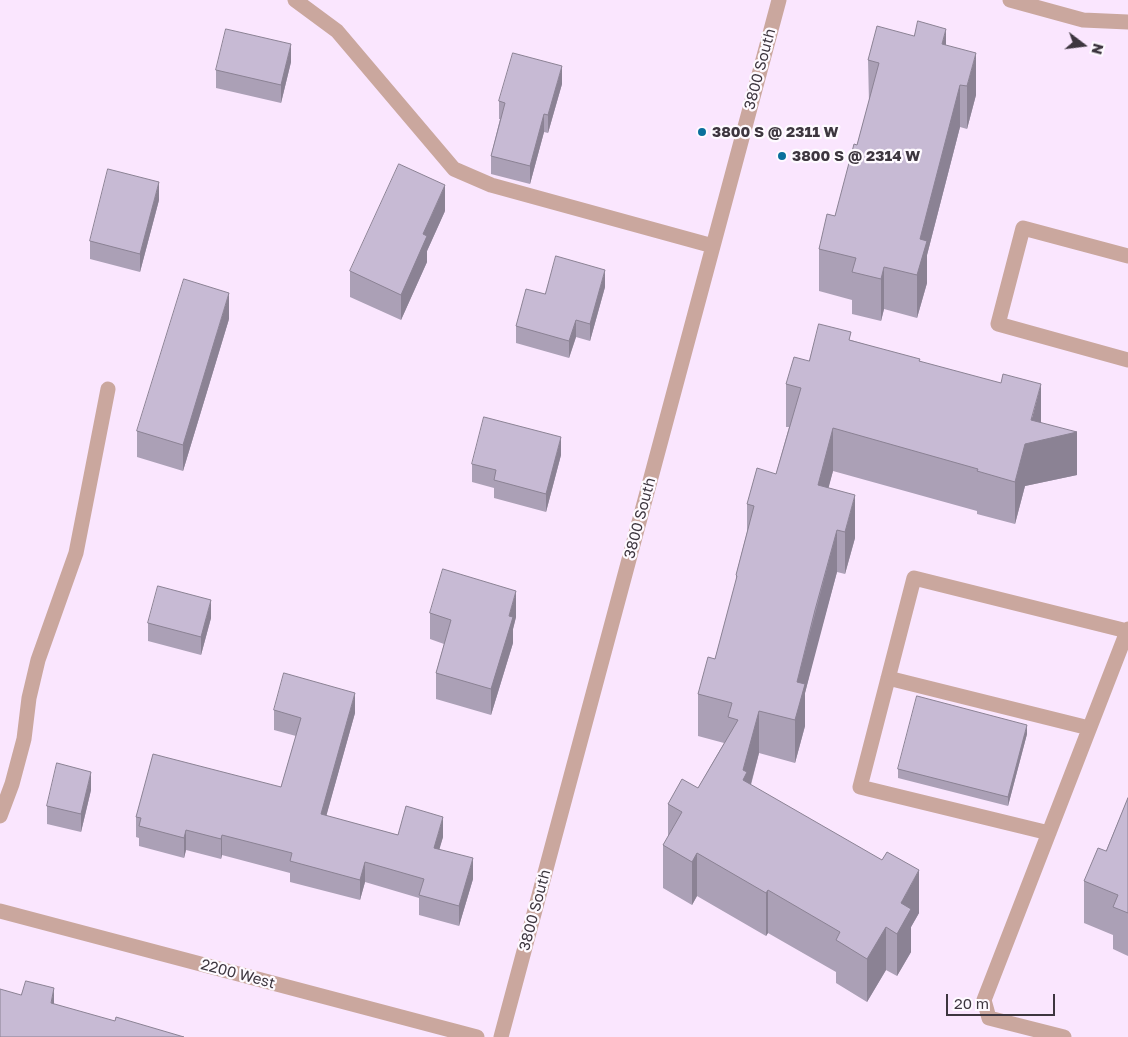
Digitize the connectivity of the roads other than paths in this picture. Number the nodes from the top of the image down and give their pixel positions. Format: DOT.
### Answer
graph roads {
  1 [pos="295,0"];
  2 [pos="779,0"];
  3 [pos="1010,0"];
  4 [pos="1128,22"];
  5 [pos="713,246"];
  6 [pos="1128,256"];
  7 [pos="1128,360"];
  8 [pos="108,389"];
  9 [pos="1128,630"];
  10 [pos="888,678"];
  11 [pos="1090,728"];
  12 [pos="0,816"];
  13 [pos="1049,833"];
  14 [pos="0,911"];
  15 [pos="477,1037"];
  16 [pos="501,1037"];
  17 [pos="1064,1037"];
  1 -- 5 [label="street"];
  2 -- 5 [label="street, 3800 South"];
  3 -- 4 [label="street"];
  5 -- 16 [label="street, 3800 South"];
  6 -- 7 [label="street"];
  8 -- 12 [label="street"];
  9 -- 10 [label="street"];
  9 -- 11 [label="street"];
  10 -- 11 [label="street"];
  10 -- 13 [label="street"];
  11 -- 13 [label="street"];
  13 -- 17 [label="street"];
  14 -- 15 [label="street, 2200 West"];
}
